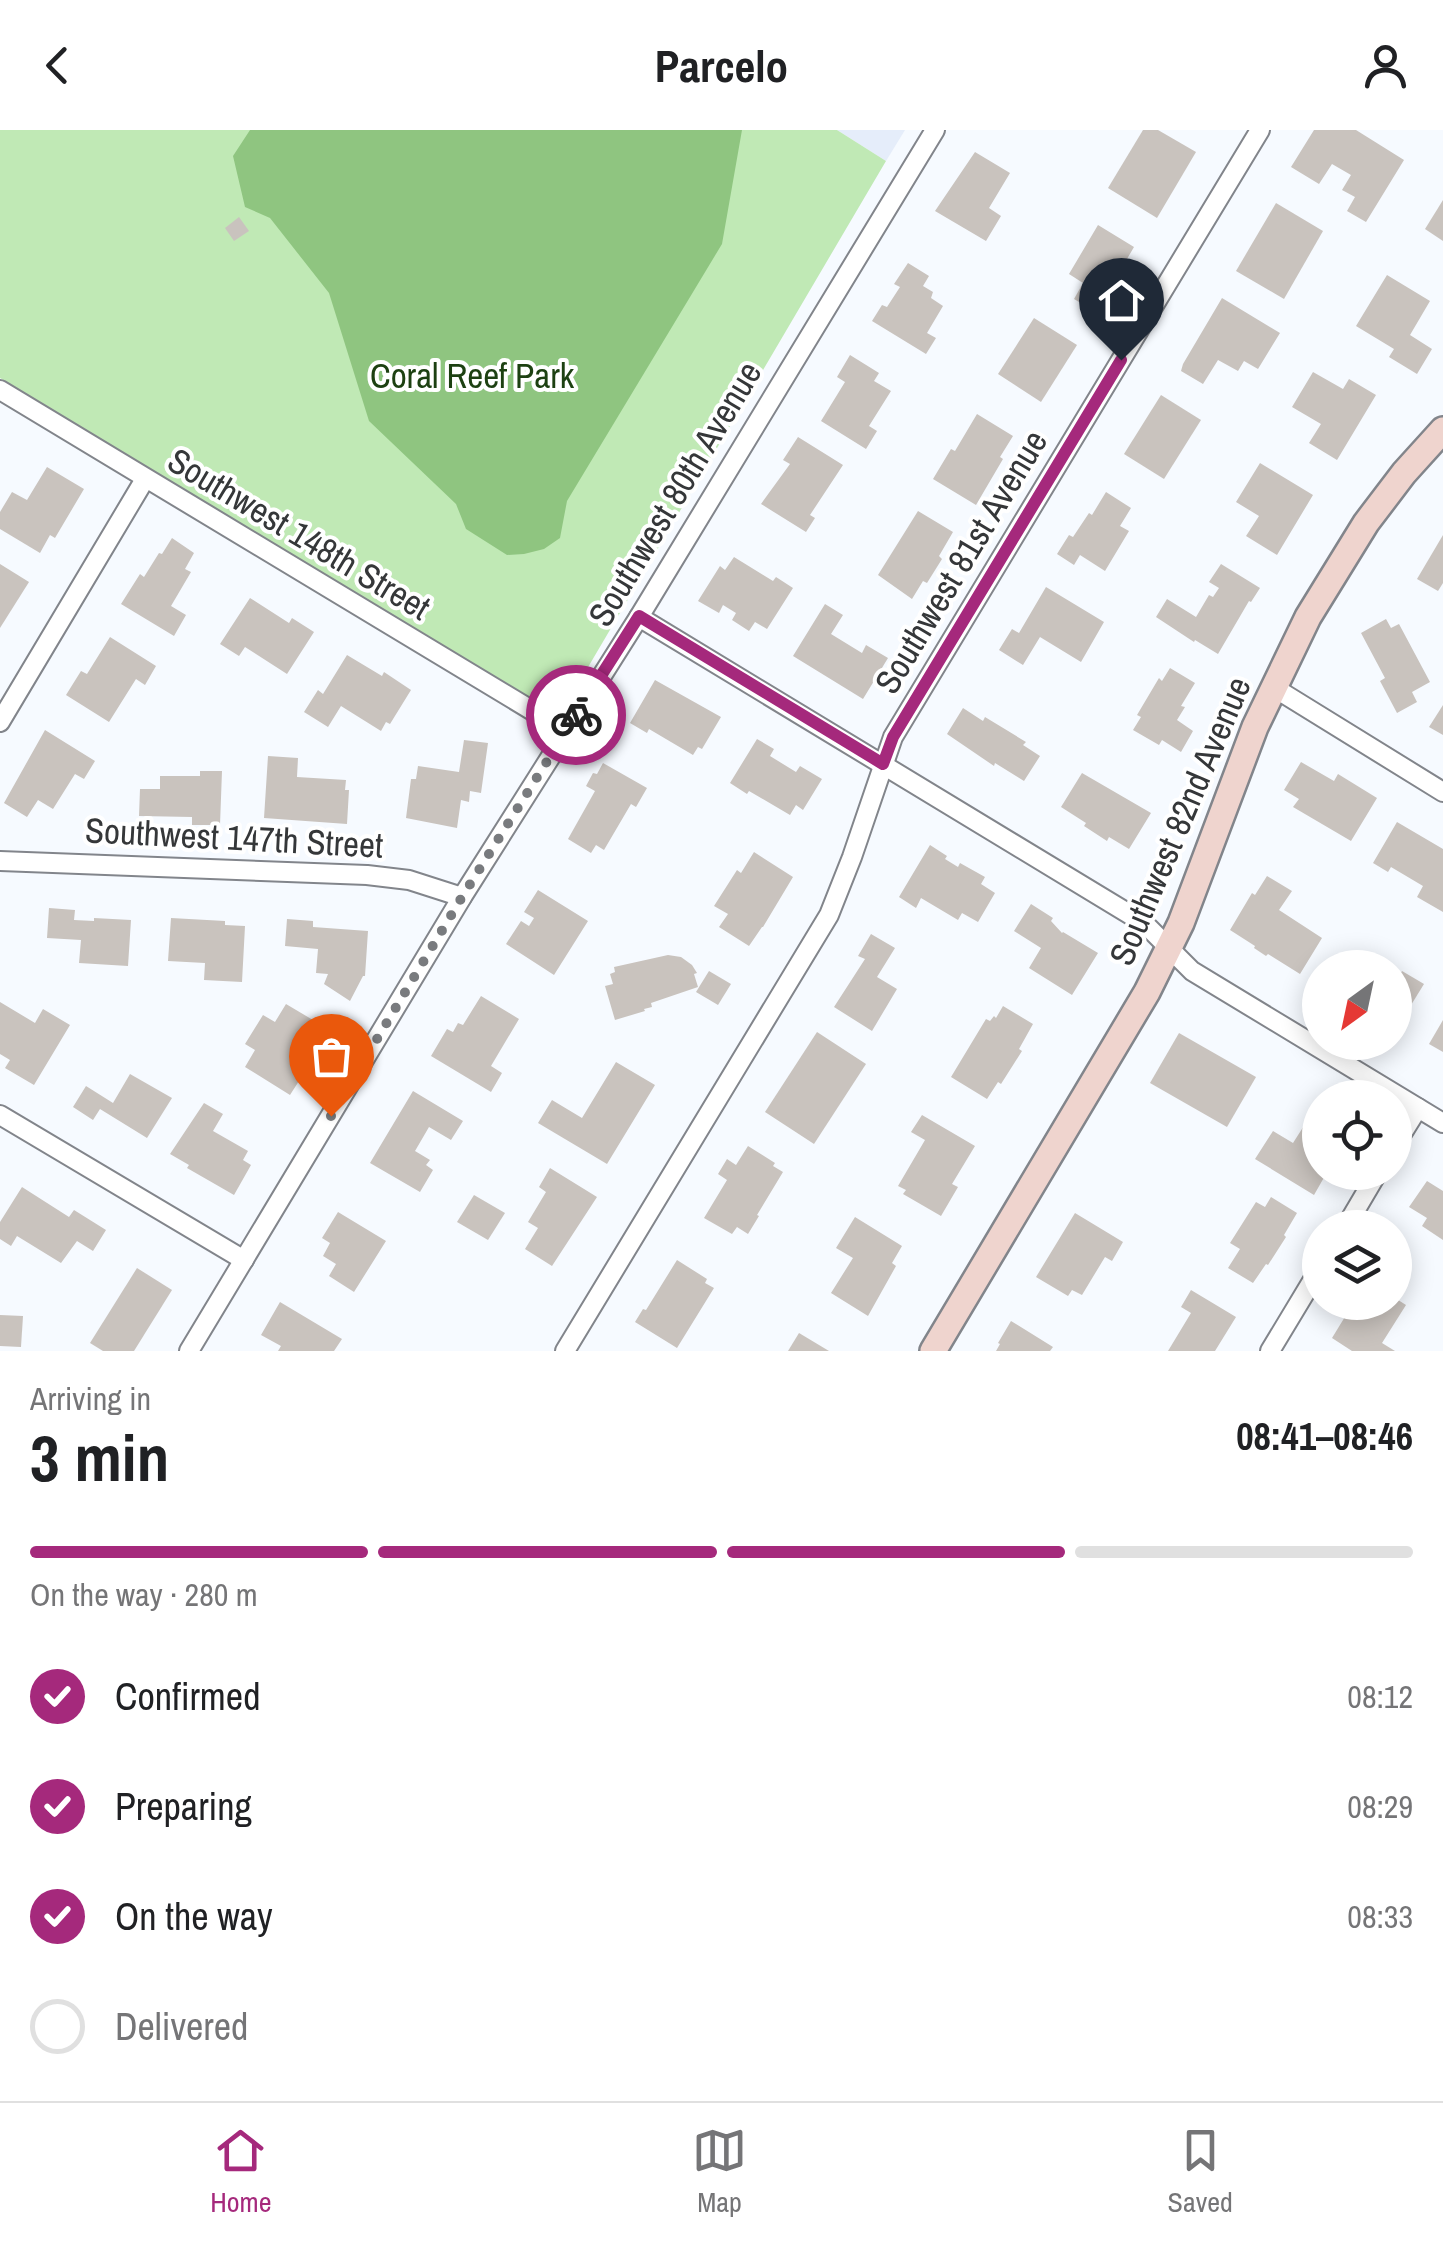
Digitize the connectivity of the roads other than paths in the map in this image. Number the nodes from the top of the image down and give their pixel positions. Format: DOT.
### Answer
graph roads {
  1 [pos="934,130"];
  2 [pos="1260,130"];
  3 [pos="0,390"];
  4 [pos="1438,444"];
  5 [pos="145,479"];
  6 [pos="639,616"];
  7 [pos="1273,687"];
  8 [pos="0,722"];
  9 [pos="566,731"];
  10 [pos="883,764"];
  11 [pos="1443,792"];
  12 [pos="0,861"];
  13 [pos="462,897"];
  14 [pos="1169,948"];
  15 [pos="1418,1108"];
  16 [pos="0,1115"];
  17 [pos="1412,1118"];
  18 [pos="1443,1123"];
  19 [pos="244,1260"];
  20 [pos="1302,1298"];
  21 [pos="188,1351"];
  22 [pos="565,1351"];
  23 [pos="933,1351"];
  24 [pos="1270,1351"];
  1 -- 6 [label="street, Southwest 80th Avenue"];
  2 -- 10 [label="street, Southwest 81st Avenue"];
  3 -- 5 [label="street, Southwest 148th Street"];
  4 -- 7 [label="street, Southwest 82nd Avenue"];
  5 -- 8 [label="street"];
  5 -- 9 [label="street, Southwest 148th Street"];
  6 -- 9 [label="street, Southwest 80th Avenue"];
  6 -- 10 [label="street"];
  7 -- 11 [label="street"];
  7 -- 14 [label="street, Southwest 82nd Avenue"];
  9 -- 13 [label="street, Southwest 80th Avenue"];
  10 -- 14 [label="street"];
  10 -- 22 [label="street, Southwest 81st Avenue"];
  12 -- 13 [label="street, Southwest 147th Street"];
  13 -- 19 [label="street, Southwest 80th Avenue"];
  14 -- 15 [label="street"];
  14 -- 23 [label="street, Southwest 82nd Avenue"];
  15 -- 17 [label="street"];
  15 -- 18 [label="street"];
  16 -- 19 [label="street"];
  19 -- 21 [label="street, Southwest 80th Avenue"];
  20 -- 24 [label="street"];
}
